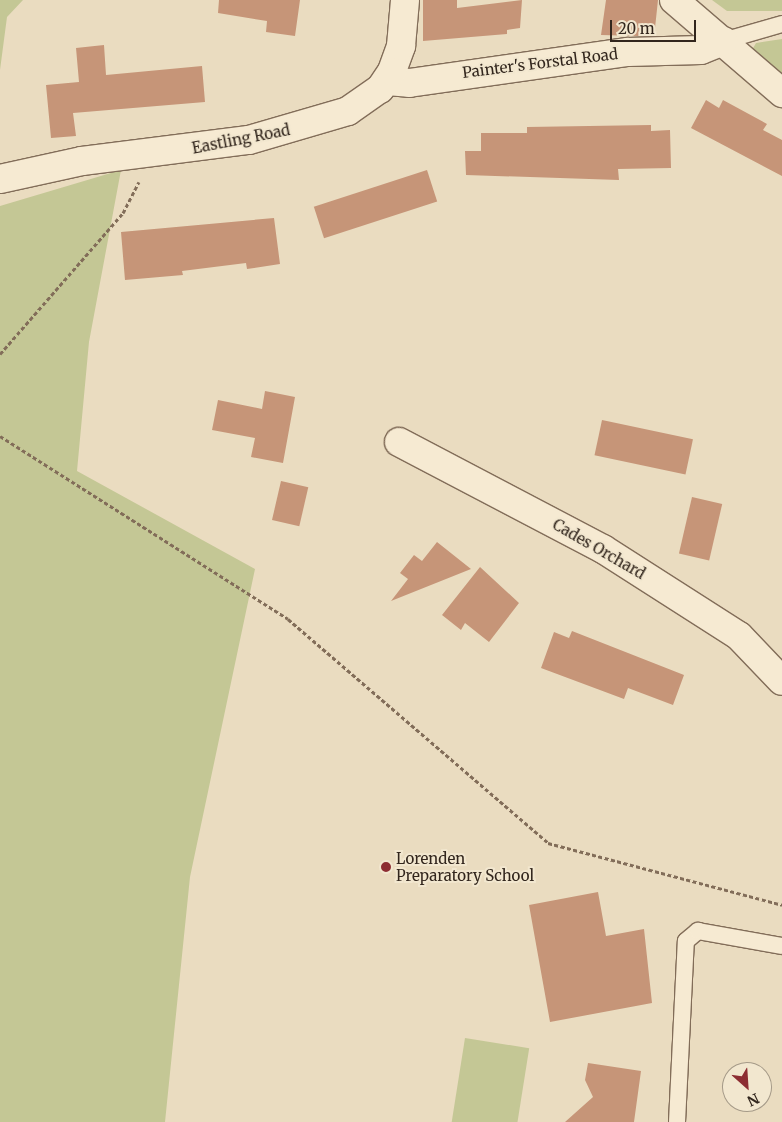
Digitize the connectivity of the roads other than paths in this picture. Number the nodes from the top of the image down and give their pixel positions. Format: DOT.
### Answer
graph roads {
  1 [pos="405,0"];
  2 [pos="674,0"];
  3 [pos="782,24"];
  4 [pos="723,41"];
  5 [pos="387,80"];
  6 [pos="782,93"];
  7 [pos="0,179"];
  8 [pos="399,442"];
  9 [pos="782,680"];
  10 [pos="782,946"];
  11 [pos="677,1122"];
  1 -- 5 [label="street, Eastling Road"];
  2 -- 4 [label="street"];
  3 -- 4 [label="lane"];
  4 -- 5 [label="street, Painter's Forstal Road"];
  4 -- 6 [label="street"];
  5 -- 7 [label="street, Eastling Road"];
  8 -- 9 [label="street, Cades Orchard"];
  10 -- 11 [label="lane"];
}
